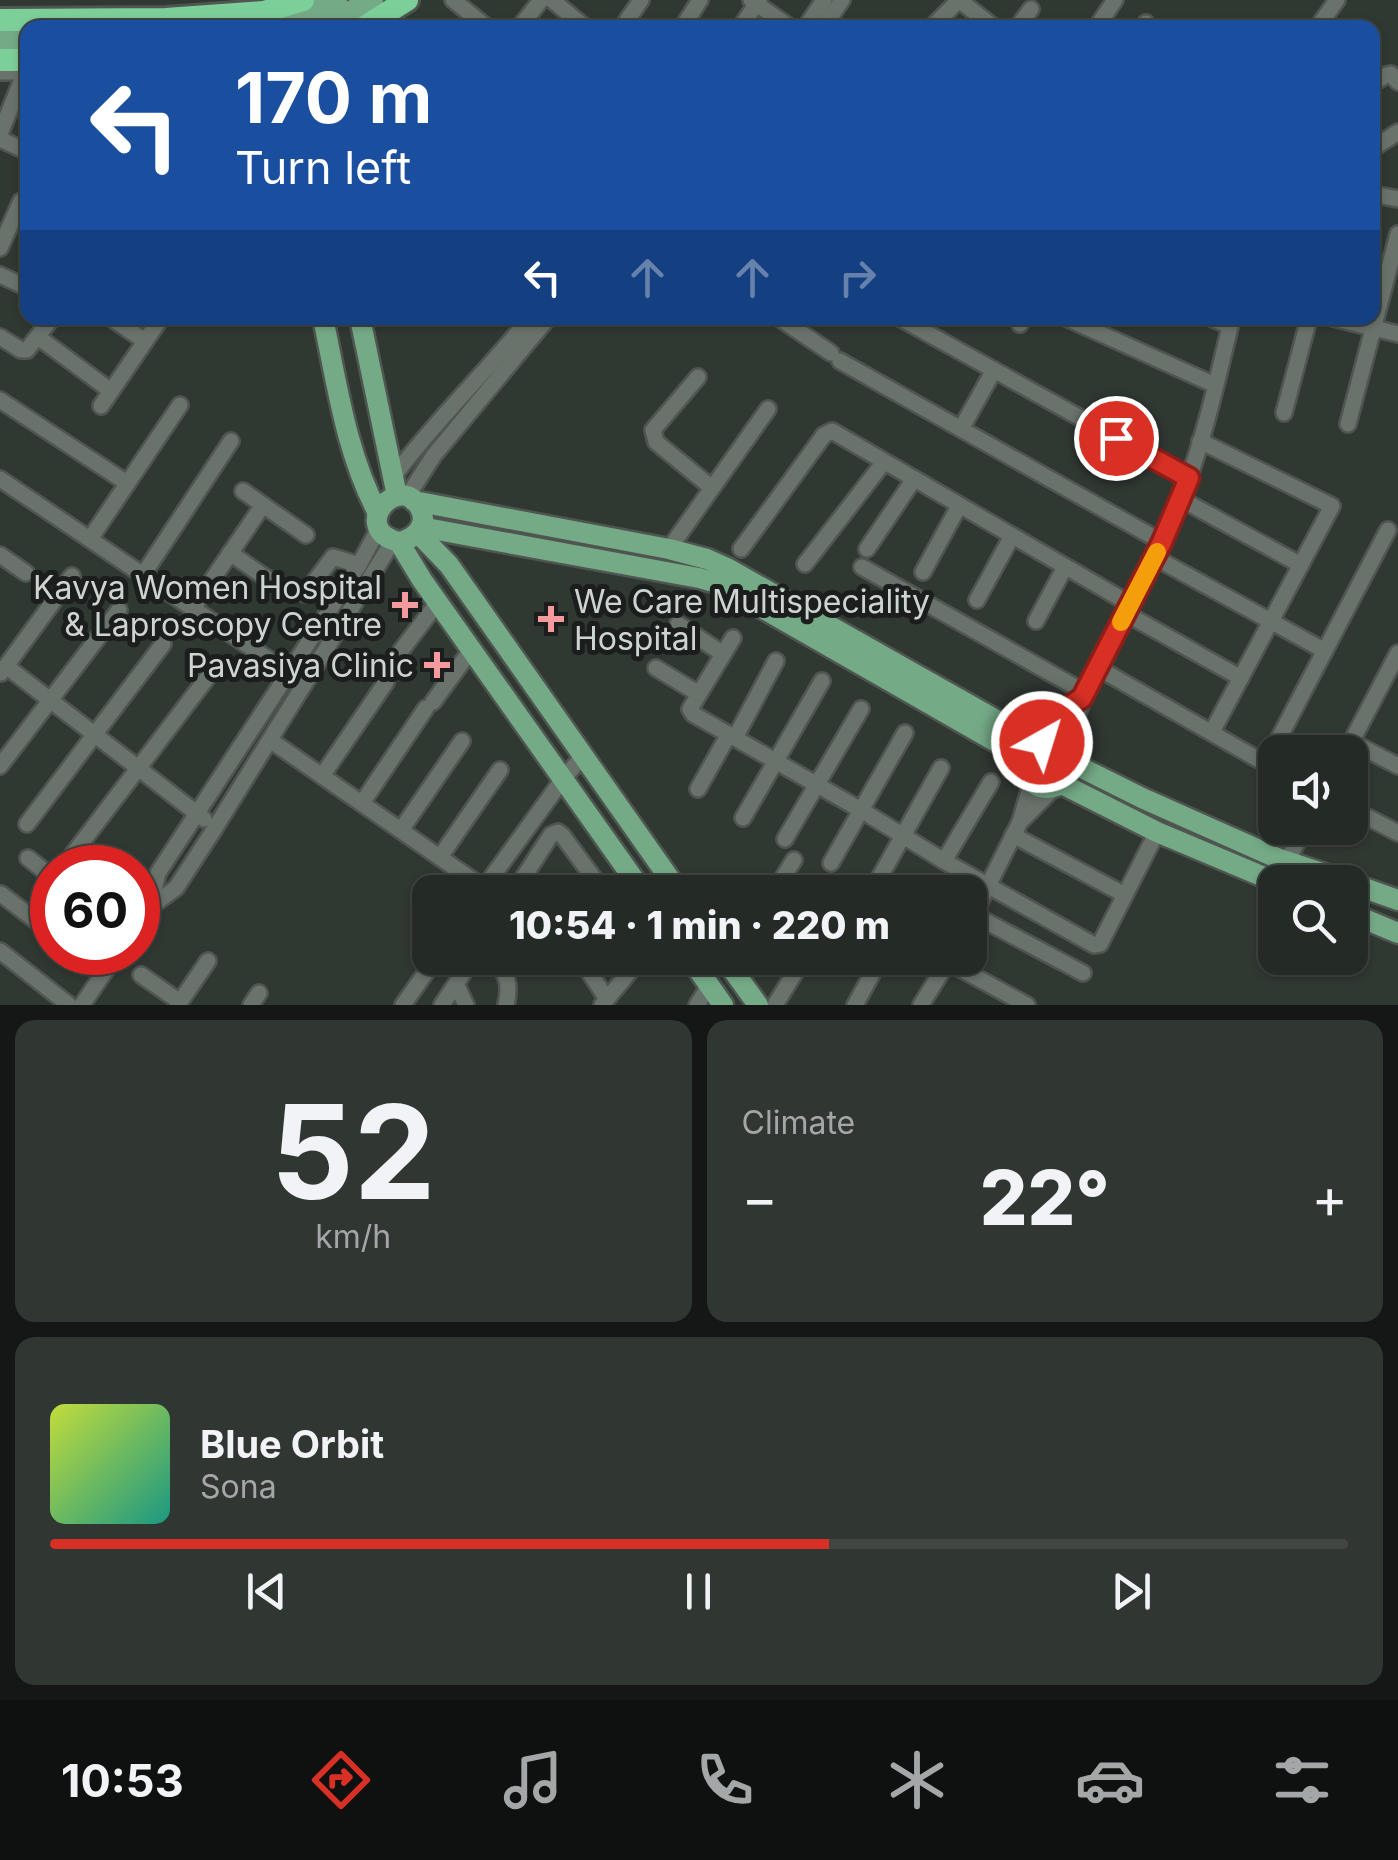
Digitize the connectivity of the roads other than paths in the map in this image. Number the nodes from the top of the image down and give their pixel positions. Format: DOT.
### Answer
graph roads {
  1 [pos="337,0"];
  2 [pos="407,0"];
  3 [pos="453,0"];
  4 [pos="552,0"];
  5 [pos="959,0"];
  6 [pos="755,1"];
  7 [pos="1032,9"];
  8 [pos="300,13"];
  9 [pos="264,19"];
  10 [pos="0,20"];
  11 [pos="368,20"];
  12 [pos="478,20"];
  13 [pos="576,20"];
  14 [pos="780,20"];
  15 [pos="939,20"];
  16 [pos="985,20"];
  17 [pos="1023,20"];
  18 [pos="20,88"];
  19 [pos="0,136"];
  20 [pos="20,224"];
  21 [pos="1398,234"];
  22 [pos="0,248"];
  23 [pos="1380,302"];
  24 [pos="47,325"];
  25 [pos="122,325"];
  26 [pos="156,325"];
  27 [pos="324,325"];
  28 [pos="362,325"];
  29 [pos="524,325"];
  30 [pos="542,325"];
  31 [pos="789,325"];
  32 [pos="913,325"];
  33 [pos="1082,325"];
  34 [pos="1231,325"];
  35 [pos="1307,325"];
  36 [pos="1361,325"];
  37 [pos="1374,325"];
  38 [pos="1373,328"];
  39 [pos="1398,334"];
  40 [pos="38,336"];
  41 [pos="0,337"];
  42 [pos="145,341"];
  43 [pos="994,370"];
  44 [pos="698,378"];
  45 [pos="1215,385"];
  46 [pos="111,391"];
  47 [pos="0,400"];
  48 [pos="180,405"];
  49 [pos="101,406"];
  50 [pos="768,409"];
  51 [pos="1284,412"];
  52 [pos="1348,424"];
  53 [pos="962,429"];
  54 [pos="231,442"];
  55 [pos="1200,442"];
  56 [pos="884,462"];
  57 [pos="0,478"];
  58 [pos="1189,478"];
  59 [pos="914,479"];
  60 [pos="127,483"];
  61 [pos="712,488"];
  62 [pos="242,491"];
  63 [pos="403,493"];
  64 [pos="1181,499"];
  65 [pos="263,505"];
  66 [pos="960,506"];
  67 [pos="1388,530"];
  68 [pos="398,531"];
  69 [pos="306,534"];
  70 [pos="1012,536"];
  71 [pos="90,539"];
  72 [pos="741,548"];
  73 [pos="669,549"];
  74 [pos="867,549"];
  75 [pos="1158,550"];
  76 [pos="230,553"];
  77 [pos="0,555"];
  78 [pos="805,564"];
  79 [pos="360,565"];
  80 [pos="1302,565"];
  81 [pos="862,567"];
  82 [pos="1065,567"];
  83 [pos="923,572"];
  84 [pos="26,573"];
  85 [pos="143,574"];
  86 [pos="72,576"];
  87 [pos="275,584"];
  88 [pos="305,594"];
  89 [pos="977,600"];
  90 [pos="438,602"];
  91 [pos="193,608"];
  92 [pos="1127,609"];
  93 [pos="119,610"];
  94 [pos="1036,621"];
  95 [pos="1271,621"];
  96 [pos="678,624"];
  97 [pos="733,638"];
  98 [pos="163,644"];
  99 [pos="472,650"];
  100 [pos="1325,650"];
  101 [pos="1398,652"];
  102 [pos="723,654"];
  103 [pos="776,661"];
  104 [pos="391,664"];
  105 [pos="656,668"];
  106 [pos="1098,668"];
  107 [pos="3,670"];
  108 [pos="289,673"];
  109 [pos="207,678"];
  110 [pos="1241,678"];
  111 [pos="822,681"];
  112 [pos="386,682"];
  113 [pos="1380,688"];
  114 [pos="699,694"];
  115 [pos="1083,695"];
  116 [pos="1398,698"];
  117 [pos="50,700"];
  118 [pos="861,708"];
  119 [pos="1212,732"];
  120 [pos="905,733"];
  121 [pos="94,734"];
  122 [pos="1285,735"];
  123 [pos="1355,735"];
  124 [pos="732,736"];
  125 [pos="270,740"];
  126 [pos="462,741"];
  127 [pos="1057,749"];
  128 [pos="1368,754"];
  129 [pos="583,756"];
  130 [pos="1026,759"];
  131 [pos="1258,759"];
  132 [pos="775,760"];
  133 [pos="0,766"];
  134 [pos="1398,766"];
  135 [pos="138,768"];
  136 [pos="941,768"];
  137 [pos="500,770"];
  138 [pos="322,776"];
  139 [pos="563,779"];
  140 [pos="1032,781"];
  141 [pos="991,782"];
  142 [pos="818,785"];
  143 [pos="1058,786"];
  144 [pos="698,789"];
  145 [pos="362,804"];
  146 [pos="861,810"];
  147 [pos="198,814"];
  148 [pos="1368,817"];
  149 [pos="743,818"];
  150 [pos="27,824"];
  151 [pos="216,828"];
  152 [pos="1016,829"];
  153 [pos="401,830"];
  154 [pos="1157,832"];
  155 [pos="1398,833"];
  156 [pos="904,837"];
  157 [pos="786,839"];
  158 [pos="80,845"];
  159 [pos="1297,845"];
  160 [pos="440,857"];
  161 [pos="794,860"];
  162 [pos="1288,861"];
  163 [pos="944,862"];
  164 [pos="831,863"];
  165 [pos="1299,865"];
  166 [pos="160,870"];
  167 [pos="526,873"];
  168 [pos="590,873"];
  169 [pos="1258,874"];
  170 [pos="463,875"];
  171 [pos="493,875"];
  172 [pos="631,875"];
  173 [pos="667,875"];
  174 [pos="785,875"];
  175 [pos="881,875"];
  176 [pos="989,886"];
  177 [pos="987,890"];
  178 [pos="1368,890"];
  179 [pos="1,894"];
  180 [pos="1125,895"];
  181 [pos="160,900"];
  182 [pos="1398,900"];
  183 [pos="30,917"];
  184 [pos="1368,920"];
  185 [pos="987,926"];
  186 [pos="1398,933"];
  187 [pos="0,951"];
  188 [pos="208,961"];
  189 [pos="1083,974"];
  190 [pos="102,975"];
  191 [pos="140,975"];
  192 [pos="424,975"];
  193 [pos="462,975"];
  194 [pos="506,975"];
  195 [pos="589,975"];
  196 [pos="627,975"];
  197 [pos="702,975"];
  198 [pos="739,975"];
  199 [pos="794,975"];
  200 [pos="871,975"];
  201 [pos="940,975"];
  202 [pos="975,975"];
  203 [pos="456,984"];
  204 [pos="710,986"];
  205 [pos="604,1002"];
  206 [pos="179,1004"];
  207 [pos="69,1005"];
  208 [pos="82,1005"];
  209 [pos="402,1005"];
  210 [pos="442,1005"];
  211 [pos="466,1005"];
  212 [pos="506,1005"];
  213 [pos="696,1005"];
  214 [pos="723,1005"];
  215 [pos="758,1005"];
  216 [pos="775,1005"];
  217 [pos="854,1005"];
  218 [pos="922,1005"];
  219 [pos="1027,1005"];
  1 -- 8 [label="main road"];
  2 -- 11 [label="highway"];
  3 -- 12 [label="street"];
  4 -- 13 [label="street"];
  5 -- 15 [label="street"];
  5 -- 16 [label="street"];
  6 -- 14 [label="street"];
  7 -- 17 [label="street"];
  8 -- 9 [label="highway"];
  8 -- 11 [label="main road"];
  9 -- 10 [label="highway"];
  18 -- 19 [label="street"];
  20 -- 22 [label="street"];
  21 -- 23 [label="street"];
  24 -- 40 [label="street"];
  25 -- 42 [label="street"];
  26 -- 42 [label="street"];
  27 -- 68 [label="main road"];
  28 -- 63 [label="main road"];
  29 -- 63 [label="street"];
  30 -- 63 [label="street"];
  31 -- 53 [label="street"];
  32 -- 43 [label="street"];
  33 -- 45 [label="street"];
  34 -- 45 [label="street"];
  35 -- 51 [label="street"];
  36 -- 38 [label="street"];
  37 -- 38 [label="street"];
  38 -- 39 [label="street"];
  38 -- 52 [label="street"];
  40 -- 41 [label="street"];
  40 -- 46 [label="street"];
  42 -- 46 [label="street"];
  43 -- 53 [label="street"];
  43 -- 58 [label="street"];
  44 -- 61 [label="street"];
  45 -- 55 [label="street"];
  46 -- 49 [label="street"];
  47 -- 60 [label="street"];
  48 -- 60 [label="street"];
  50 -- 61 [label="street"];
  53 -- 75 [label="street"];
  54 -- 85 [label="street"];
  55 -- 58 [label="street"];
  55 -- 80 [label="street"];
  56 -- 59 [label="street"];
  56 -- 72 [label="street"];
  56 -- 78 [label="street"];
  57 -- 71 [label="street"];
  58 -- 64 [label="street"];
  59 -- 66 [label="street"];
  59 -- 74 [label="street"];
  60 -- 71 [label="street"];
  61 -- 73 [label="street"];
  62 -- 65 [label="street"];
  63 -- 68 [label="main road"];
  63 -- 68 [label="main road"];
  63 -- 73 [label="main road"];
  64 -- 75 [label="street"];
  64 -- 80 [label="street"];
  65 -- 69 [label="street"];
  65 -- 76 [label="street"];
  66 -- 70 [label="street"];
  66 -- 83 [label="street"];
  67 -- 100 [label="street"];
  68 -- 79 [label="street"];
  68 -- 90 [label="main road"];
  68 -- 125 [label="street"];
  68 -- 129 [label="main road"];
  68 -- 130 [label="main road"];
  70 -- 82 [label="street"];
  70 -- 89 [label="street"];
  71 -- 85 [label="street"];
  73 -- 127 [label="main road"];
  75 -- 92 [label="street"];
  75 -- 95 [label="street"];
  76 -- 87 [label="street"];
  76 -- 91 [label="street"];
  77 -- 84 [label="street"];
  79 -- 88 [label="street"];
  79 -- 108 [label="street"];
  80 -- 95 [label="street"];
  81 -- 115 [label="street"];
  82 -- 92 [label="street"];
  82 -- 94 [label="street"];
  85 -- 91 [label="street"];
  86 -- 107 [label="street"];
  90 -- 99 [label="main road"];
  90 -- 104 [label="street"];
  91 -- 108 [label="street"];
  92 -- 106 [label="street"];
  92 -- 110 [label="street"];
  93 -- 117 [label="street"];
  95 -- 100 [label="street"];
  95 -- 110 [label="street"];
  96 -- 102 [label="street"];
  97 -- 102 [label="street"];
  98 -- 121 [label="street"];
  99 -- 139 [label="main road"];
  99 -- 145 [label="street"];
  100 -- 122 [label="street"];
  101 -- 113 [label="street"];
  102 -- 114 [label="street"];
  103 -- 124 [label="street"];
  105 -- 114 [label="street"];
  106 -- 115 [label="street"];
  106 -- 119 [label="street"];
  107 -- 117 [label="street"];
  108 -- 147 [label="street"];
  109 -- 135 [label="street"];
  110 -- 119 [label="street"];
  111 -- 132 [label="street"];
  112 -- 138 [label="street"];
  113 -- 116 [label="street"];
  113 -- 123 [label="street"];
  114 -- 124 [label="street"];
  115 -- 127 [label="street"];
  117 -- 121 [label="street"];
  117 -- 133 [label="street"];
  118 -- 142 [label="street"];
  119 -- 131 [label="street"];
  120 -- 146 [label="street"];
  121 -- 135 [label="street"];
  121 -- 150 [label="street"];
  124 -- 132 [label="street"];
  124 -- 144 [label="street"];
  125 -- 138 [label="street"];
  125 -- 151 [label="street"];
  126 -- 153 [label="street"];
  127 -- 130 [label="main road"];
  127 -- 143 [label="main road"];
  127 -- 162 [label="main road"];
  128 -- 134 [label="street"];
  129 -- 139 [label="street"];
  129 -- 173 [label="main road"];
  130 -- 140 [label="main road"];
  132 -- 142 [label="street"];
  132 -- 149 [label="street"];
  135 -- 147 [label="street"];
  135 -- 158 [label="street"];
  136 -- 156 [label="street"];
  137 -- 160 [label="street"];
  138 -- 145 [label="street"];
  139 -- 171 [label="street"];
  139 -- 172 [label="main road"];
  140 -- 143 [label="main road"];
  140 -- 152 [label="street"];
  141 -- 163 [label="street"];
  142 -- 146 [label="street"];
  142 -- 157 [label="street"];
  143 -- 152 [label="street"];
  143 -- 154 [label="main road"];
  145 -- 153 [label="street"];
  146 -- 156 [label="street"];
  146 -- 164 [label="street"];
  147 -- 151 [label="street"];
  147 -- 166 [label="street"];
  148 -- 155 [label="street"];
  151 -- 181 [label="street"];
  152 -- 176 [label="street"];
  152 -- 180 [label="street"];
  153 -- 160 [label="street"];
  154 -- 169 [label="main road"];
  154 -- 180 [label="street"];
  156 -- 163 [label="street"];
  156 -- 175 [label="street"];
  159 -- 162 [label="street"];
  160 -- 170 [label="street"];
  161 -- 174 [label="street"];
  162 -- 165 [label="main road"];
  163 -- 176 [label="street"];
  167 -- 168 [label="street"];
  176 -- 177 [label="street"];
  176 -- 180 [label="street"];
  178 -- 182 [label="main road"];
  179 -- 183 [label="street"];
  184 -- 186 [label="main road"];
  185 -- 189 [label="street"];
  187 -- 207 [label="street"];
  188 -- 206 [label="street"];
  190 -- 208 [label="street"];
  191 -- 206 [label="street"];
  192 -- 209 [label="street"];
  193 -- 203 [label="street"];
  194 -- 212 [label="street"];
  195 -- 205 [label="street"];
  196 -- 205 [label="street"];
  197 -- 204 [label="main road"];
  198 -- 215 [label="main road"];
  199 -- 216 [label="street"];
  200 -- 217 [label="street"];
  201 -- 218 [label="street"];
  202 -- 219 [label="street"];
  203 -- 210 [label="street"];
  203 -- 211 [label="street"];
  204 -- 213 [label="street"];
  204 -- 214 [label="main road"];
}
